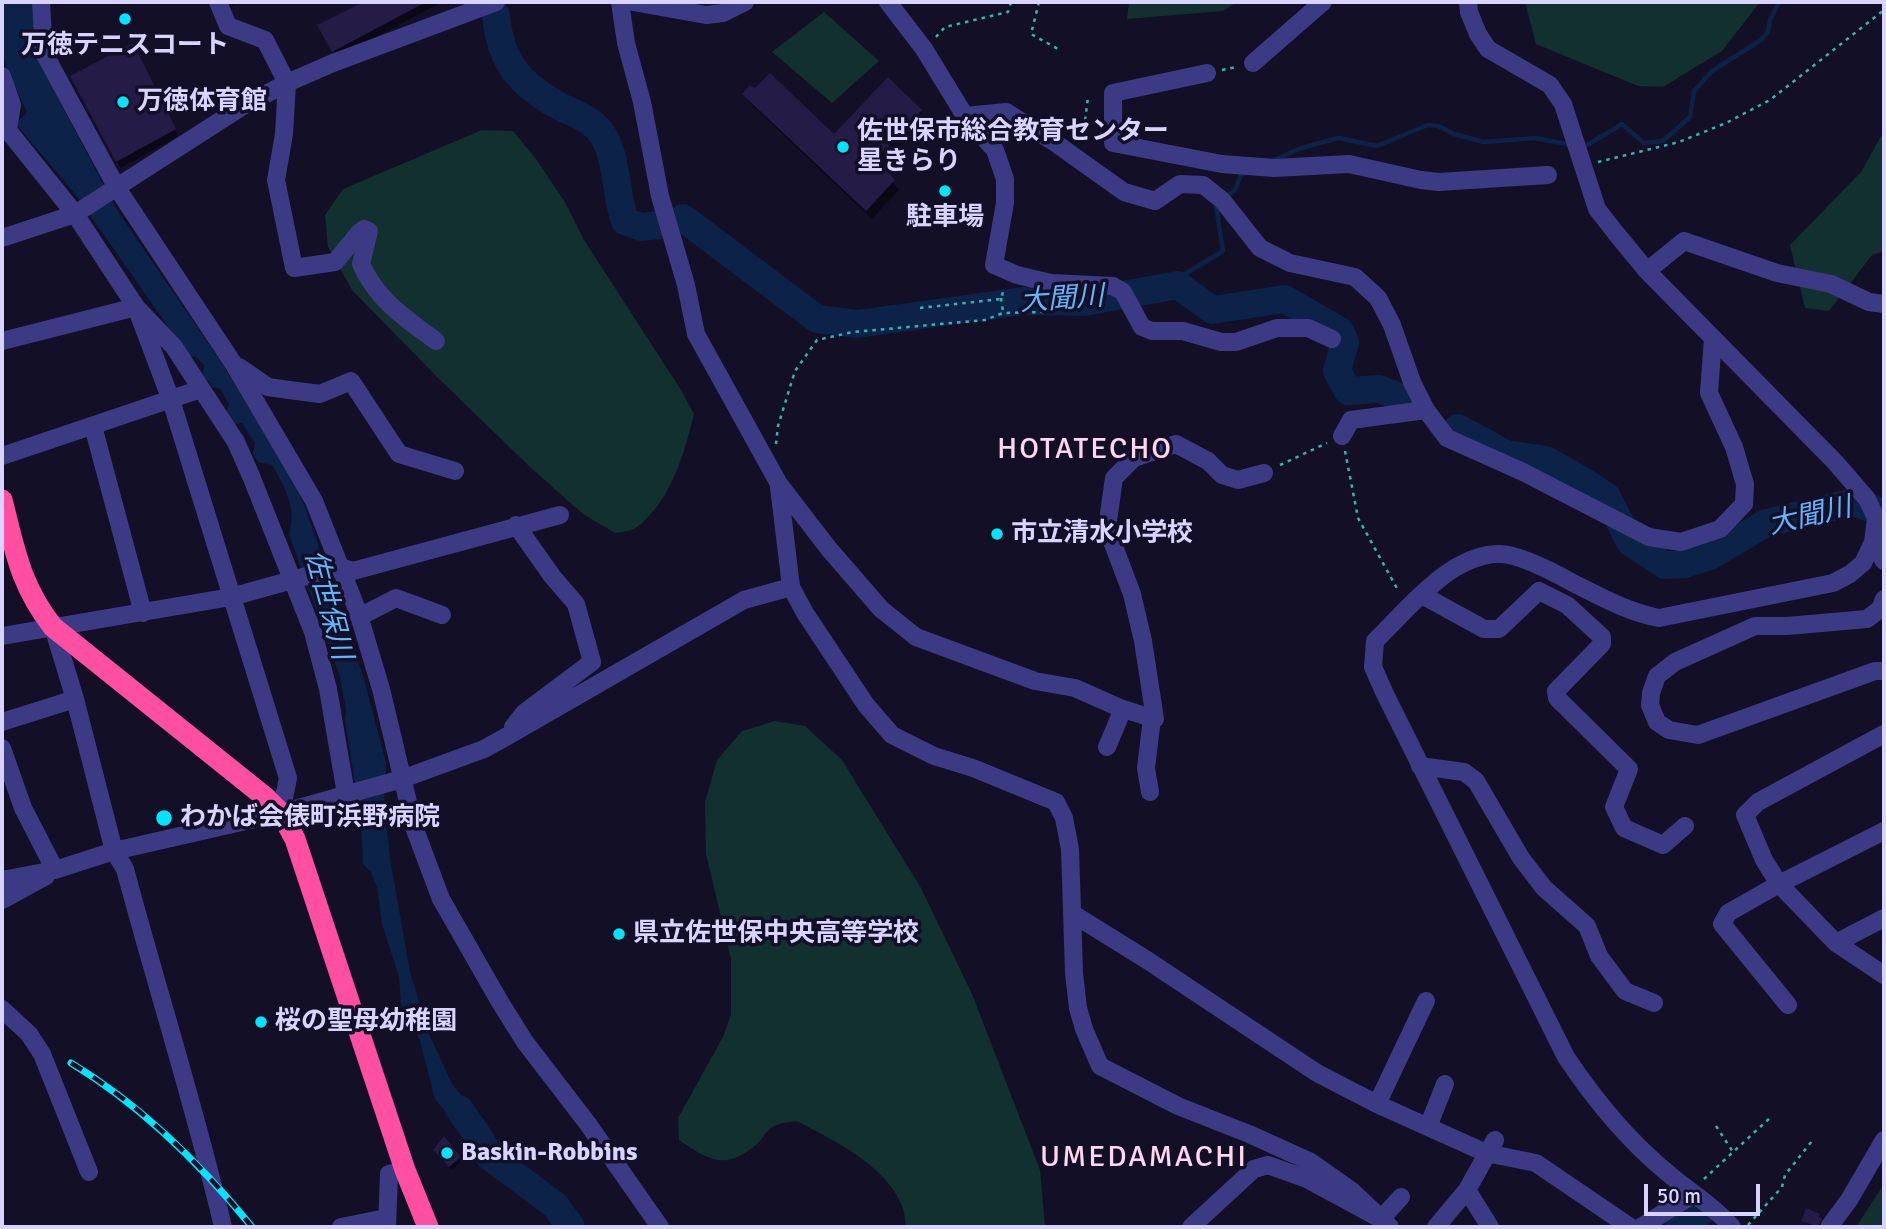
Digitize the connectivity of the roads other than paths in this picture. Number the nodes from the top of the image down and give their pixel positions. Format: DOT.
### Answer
graph roads {
  1 [pos="41,2"];
  2 [pos="218,2"];
  3 [pos="496,2"];
  4 [pos="620,2"];
  5 [pos="642,2"];
  6 [pos="744,2"];
  7 [pos="888,2"];
  8 [pos="1323,2"];
  9 [pos="1468,2"];
  10 [pos="1253,63"];
  11 [pos="1207,73"];
  12 [pos="2,76"];
  13 [pos="286,83"];
  14 [pos="965,116"];
  15 [pos="5,126"];
  16 [pos="1548,175"];
  17 [pos="113,190"];
  18 [pos="80,210"];
  19 [pos="2,238"];
  20 [pos="1647,271"];
  21 [pos="1884,304"];
  22 [pos="136,307"];
  23 [pos="1713,338"];
  24 [pos="1332,339"];
  25 [pos="2,341"];
  26 [pos="436,341"];
  27 [pos="233,363"];
  28 [pos="201,389"];
  29 [pos="170,400"];
  30 [pos="1426,410"];
  31 [pos="93,426"];
  32 [pos="1342,436"];
  33 [pos="2,456"];
  34 [pos="455,471"];
  35 [pos="1264,473"];
  36 [pos="775,477"];
  37 [pos="2,500"];
  38 [pos="560,515"];
  39 [pos="516,525"];
  40 [pos="1873,542"];
  41 [pos="1884,561"];
  42 [pos="339,567"];
  43 [pos="292,579"];
  44 [pos="792,587"];
  45 [pos="1427,591"];
  46 [pos="231,597"];
  47 [pos="1884,599"];
  48 [pos="143,613"];
  49 [pos="442,615"];
  50 [pos="359,617"];
  51 [pos="53,627"];
  52 [pos="2,636"];
  53 [pos="1884,671"];
  54 [pos="75,699"];
  55 [pos="1123,709"];
  56 [pos="1152,718"];
  57 [pos="2,722"];
  58 [pos="1884,734"];
  59 [pos="504,738"];
  60 [pos="1107,747"];
  61 [pos="2,748"];
  62 [pos="1420,766"];
  63 [pos="402,779"];
  64 [pos="351,792"];
  65 [pos="1150,792"];
  66 [pos="281,813"];
  67 [pos="1685,826"];
  68 [pos="1884,831"];
  69 [pos="114,852"];
  70 [pos="55,870"];
  71 [pos="2,880"];
  72 [pos="1779,884"];
  73 [pos="2,901"];
  74 [pos="1073,914"];
  75 [pos="1884,918"];
  76 [pos="1836,943"];
  77 [pos="1884,975"];
  78 [pos="1426,1000"];
  79 [pos="1654,1003"];
  80 [pos="1788,1005"];
  81 [pos="2,1009"];
  82 [pos="1445,1084"];
  83 [pos="1377,1104"];
  84 [pos="1428,1127"];
  85 [pos="1884,1140"];
  86 [pos="1491,1146"];
  87 [pos="405,1170"];
  88 [pos="89,1172"];
  89 [pos="1467,1190"];
  90 [pos="1694,1194"];
  91 [pos="1401,1197"];
  92 [pos="387,1223"];
  93 [pos="1385,1223"];
  94 [pos="223,1227"];
  95 [pos="341,1227"];
  96 [pos="428,1227"];
  97 [pos="660,1227"];
  98 [pos="1191,1227"];
  99 [pos="1436,1227"];
  100 [pos="1490,1227"];
  101 [pos="1630,1227"];
  102 [pos="1641,1227"];
  103 [pos="1732,1227"];
  104 [pos="1829,1227"];
  1 -- 17 [label="street"];
  2 -- 13 [label="street"];
  3 -- 13 [label="street"];
  4 -- 36 [label="street"];
  5 -- 6 [label="street"];
  7 -- 14 [label="street"];
  8 -- 10 [label="street"];
  9 -- 20 [label="street"];
  11 -- 16 [label="street"];
  12 -- 15 [label="street"];
  13 -- 17 [label="street"];
  13 -- 26 [label="street"];
  14 -- 24 [label="street"];
  14 -- 30 [label="street"];
  15 -- 18 [label="street"];
  17 -- 18 [label="street"];
  17 -- 27 [label="street"];
  18 -- 19 [label="street"];
  18 -- 22 [label="street"];
  20 -- 21 [label="street"];
  20 -- 23 [label="street"];
  22 -- 25 [label="street"];
  22 -- 28 [label="street"];
  22 -- 29 [label="street"];
  23 -- 30 [label="street"];
  23 -- 40 [label="street"];
  27 -- 34 [label="street"];
  27 -- 42 [label="street"];
  28 -- 29 [label="street"];
  28 -- 43 [label="street"];
  29 -- 31 [label="street"];
  29 -- 46 [label="street"];
  30 -- 32 [label="street"];
  31 -- 33 [label="street"];
  31 -- 48 [label="street"];
  35 -- 56 [label="street"];
  36 -- 44 [label="street"];
  36 -- 55 [label="street"];
  37 -- 51 [label="highway"];
  38 -- 39 [label="street"];
  39 -- 42 [label="street"];
  39 -- 59 [label="street"];
  40 -- 41 [label="street"];
  40 -- 45 [label="street"];
  42 -- 43 [label="street"];
  42 -- 50 [label="street"];
  43 -- 46 [label="street"];
  43 -- 64 [label="street"];
  44 -- 59 [label="street"];
  44 -- 74 [label="street"];
  45 -- 62 [label="street"];
  45 -- 67 [label="street"];
  46 -- 48 [label="street"];
  46 -- 66 [label="street"];
  47 -- 53 [label="street"];
  48 -- 51 [label="street"];
  49 -- 50 [label="street"];
  50 -- 63 [label="street"];
  51 -- 52 [label="street"];
  51 -- 54 [label="street"];
  51 -- 66 [label="highway"];
  54 -- 57 [label="street"];
  54 -- 69 [label="street"];
  55 -- 56 [label="street"];
  55 -- 60 [label="street"];
  56 -- 65 [label="street"];
  58 -- 72 [label="street"];
  59 -- 63 [label="street"];
  61 -- 70 [label="street"];
  62 -- 79 [label="street"];
  62 -- 90 [label="street"];
  63 -- 64 [label="street"];
  63 -- 97 [label="street"];
  64 -- 66 [label="street"];
  66 -- 69 [label="street"];
  66 -- 87 [label="highway"];
  68 -- 72 [label="street"];
  69 -- 70 [label="street"];
  69 -- 94 [label="street"];
  70 -- 71 [label="street"];
  70 -- 73 [label="street"];
  72 -- 76 [label="street"];
  72 -- 80 [label="street"];
  74 -- 83 [label="street"];
  74 -- 93 [label="street"];
  75 -- 76 [label="street"];
  76 -- 77 [label="street"];
  78 -- 83 [label="street"];
  81 -- 88 [label="street"];
  82 -- 84 [label="street"];
  83 -- 84 [label="street"];
  84 -- 86 [label="street"];
  85 -- 104 [label="street"];
  86 -- 89 [label="street"];
  86 -- 101 [label="street"];
  87 -- 92 [label="street"];
  87 -- 96 [label="highway"];
  89 -- 99 [label="street"];
  89 -- 100 [label="street"];
  90 -- 102 [label="street"];
  90 -- 103 [label="street"];
  91 -- 93 [label="street"];
  92 -- 95 [label="street"];
  93 -- 98 [label="street"];
}
